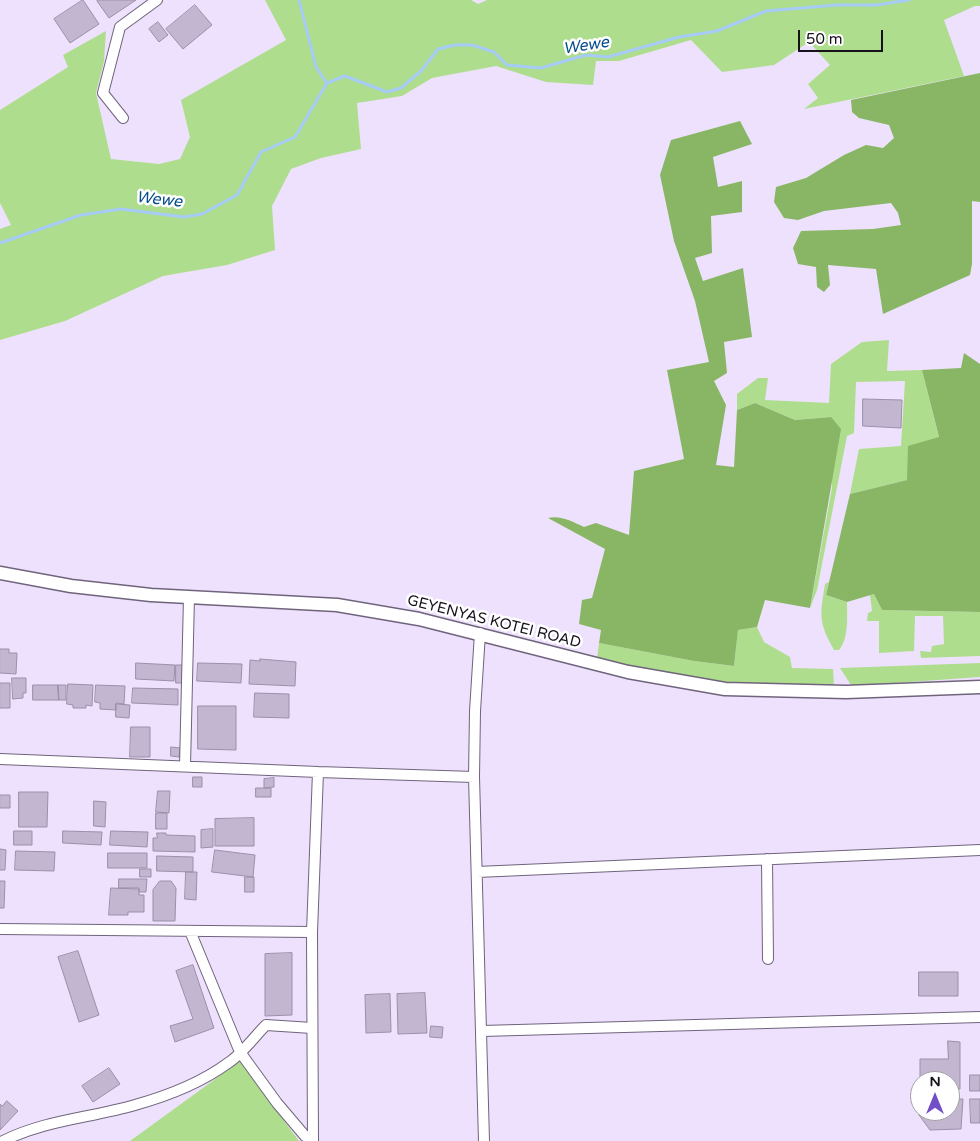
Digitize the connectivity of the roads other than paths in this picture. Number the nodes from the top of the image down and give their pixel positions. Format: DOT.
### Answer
graph roads {
  1 [pos="157,0"];
  2 [pos="123,118"];
  3 [pos="0,573"];
  4 [pos="190,597"];
  5 [pos="480,633"];
  6 [pos="980,687"];
  7 [pos="0,759"];
  8 [pos="185,766"];
  9 [pos="318,772"];
  10 [pos="474,777"];
  11 [pos="980,850"];
  12 [pos="767,859"];
  13 [pos="477,872"];
  14 [pos="0,929"];
  15 [pos="190,931"];
  16 [pos="312,932"];
  17 [pos="768,960"];
  18 [pos="980,1017"];
  19 [pos="312,1028"];
  20 [pos="482,1031"];
  21 [pos="240,1052"];
  22 [pos="3,1141"];
  23 [pos="314,1141"];
  24 [pos="484,1141"];
  1 -- 2 [label="street"];
  3 -- 4 [label="street, GEYENYAS KOTEI ROAD"];
  4 -- 5 [label="street, GEYENYAS KOTEI ROAD"];
  4 -- 8 [label="street"];
  5 -- 6 [label="street, GEYENYAS KOTEI ROAD"];
  5 -- 10 [label="street"];
  7 -- 8 [label="street"];
  8 -- 9 [label="street"];
  9 -- 10 [label="street"];
  9 -- 16 [label="street"];
  10 -- 13 [label="street"];
  11 -- 12 [label="street"];
  12 -- 13 [label="street"];
  12 -- 17 [label="street"];
  13 -- 20 [label="street"];
  14 -- 15 [label="street"];
  15 -- 16 [label="street"];
  15 -- 21 [label="street"];
  16 -- 19 [label="street"];
  18 -- 20 [label="street"];
  19 -- 21 [label="street"];
  19 -- 23 [label="street"];
  20 -- 24 [label="street"];
  21 -- 22 [label="street"];
  21 -- 23 [label="street"];
}
